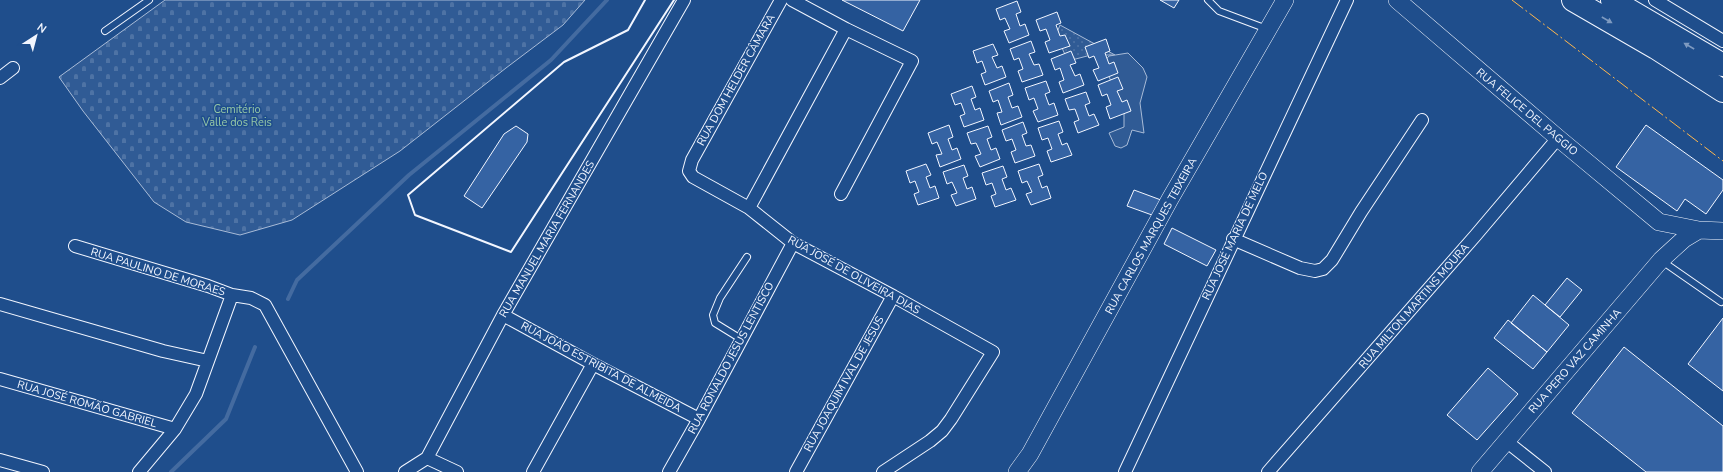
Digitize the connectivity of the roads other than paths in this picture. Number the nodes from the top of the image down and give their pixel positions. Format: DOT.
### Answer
graph roads {
  1 [pos="149,0"];
  2 [pos="684,0"];
  3 [pos="781,0"];
  4 [pos="792,0"];
  5 [pos="1208,0"];
  6 [pos="1285,0"];
  7 [pos="1347,0"];
  8 [pos="1397,0"];
  9 [pos="1573,0"];
  10 [pos="1612,0"];
  11 [pos="1655,0"];
  12 [pos="846,29"];
  13 [pos="1269,29"];
  14 [pos="105,31"];
  15 [pos="1723,41"];
  16 [pos="1723,65"];
  17 [pos="13,68"];
  18 [pos="0,78"];
  19 [pos="1723,90"];
  20 [pos="1422,120"];
  21 [pos="1558,138"];
  22 [pos="692,160"];
  23 [pos="842,194"];
  24 [pos="749,208"];
  25 [pos="1659,222"];
  26 [pos="1699,230"];
  27 [pos="1723,231"];
  28 [pos="1233,239"];
  29 [pos="793,243"];
  30 [pos="75,246"];
  31 [pos="1666,255"];
  32 [pos="747,257"];
  33 [pos="232,295"];
  34 [pos="893,296"];
  35 [pos="1721,302"];
  36 [pos="0,304"];
  37 [pos="503,315"];
  38 [pos="741,339"];
  39 [pos="208,362"];
  40 [pos="593,364"];
  41 [pos="0,379"];
  42 [pos="699,419"];
  43 [pos="175,429"];
  44 [pos="1506,441"];
  45 [pos="427,458"];
  46 [pos="0,460"];
  47 [pos="43,472"];
  48 [pos="139,472"];
  49 [pos="357,472"];
  50 [pos="405,472"];
  51 [pos="457,472"];
  52 [pos="533,472"];
  53 [pos="669,472"];
  54 [pos="796,472"];
  55 [pos="883,472"];
  56 [pos="1017,472"];
  57 [pos="1125,472"];
  58 [pos="1268,472"];
  59 [pos="1480,472"];
  60 [pos="1545,472"];
  1 -- 14 [label="lane"];
  2 -- 37 [label="street, RUA MANUEL MARIA FERNANDES"];
  3 -- 22 [label="street, RUA DOM HELDER CÂMARA"];
  4 -- 12 [label="street"];
  5 -- 13 [label="lane"];
  6 -- 13 [label="street, RUA CARLOS MARQUES TEIXEIRA"];
  7 -- 28 [label="street, RUA JOSÉ MARIA DE MELO"];
  8 -- 21 [label="street, RUA FELICE DEL PAGGIO"];
  9 -- 19 [label="highway, one-way"];
  16 -- 10 [label="highway, one-way"];
  11 -- 15 [label="street"];
  12 -- 23 [label="street"];
  12 -- 24 [label="street"];
  13 -- 56 [label="street, RUA CARLOS MARQUES TEIXEIRA"];
  17 -- 18 [label="street"];
  20 -- 28 [label="street"];
  21 -- 25 [label="street, RUA FELICE DEL PAGGIO"];
  21 -- 58 [label="street, RUA MILTON MARTINS MOURA"];
  22 -- 24 [label="street, RUA JOSÉ DE OLIVEIRA DIAS"];
  24 -- 29 [label="street, RUA JOSÉ DE OLIVEIRA DIAS"];
  25 -- 26 [label="street"];
  25 -- 31 [label="street"];
  26 -- 27 [label="street"];
  26 -- 31 [label="street, RUA PERO VAZ CAMINHA"];
  28 -- 57 [label="street, RUA JOSÉ MARIA DE MELO"];
  29 -- 34 [label="street, RUA JOSÉ DE OLIVEIRA DIAS"];
  29 -- 38 [label="street, RUA RONALDO JESUS LENTISCO"];
  30 -- 33 [label="street, RUA PAULINO DE MORAES"];
  31 -- 35 [label="lane"];
  31 -- 44 [label="street, RUA PERO VAZ CAMINHA"];
  32 -- 38 [label="lane"];
  33 -- 39 [label="street, RUA PAULINO DE MORAES"];
  33 -- 49 [label="street"];
  34 -- 54 [label="street, RUA JOAQUIM IVAL DE JESUS"];
  34 -- 55 [label="street, RUA JOSÉ DE OLIVEIRA DIAS"];
  36 -- 39 [label="street"];
  37 -- 40 [label="street, RUA JOÃO ESTRIBITA DE ALMEIDA"];
  37 -- 45 [label="street, RUA MANUEL MARIA FERNANDES"];
  38 -- 42 [label="street, RUA RONALDO JESUS LENTISCO"];
  39 -- 43 [label="street, RUA PAULINO DE MORAES"];
  40 -- 42 [label="street, RUA JOÃO ESTRIBITA DE ALMEIDA"];
  40 -- 52 [label="street"];
  41 -- 43 [label="street, RUA JOSÉ ROMÃO GABRIEL"];
  42 -- 53 [label="street, RUA RONALDO JESUS LENTISCO"];
  43 -- 48 [label="street, RUA PAULINO DE MORAES"];
  44 -- 59 [label="street, RUA PERO VAZ CAMINHA"];
  44 -- 60 [label="street"];
  45 -- 50 [label="street, RUA MANUEL MARIA FERNANDES"];
  45 -- 51 [label="street"];
  46 -- 47 [label="street"];
}
